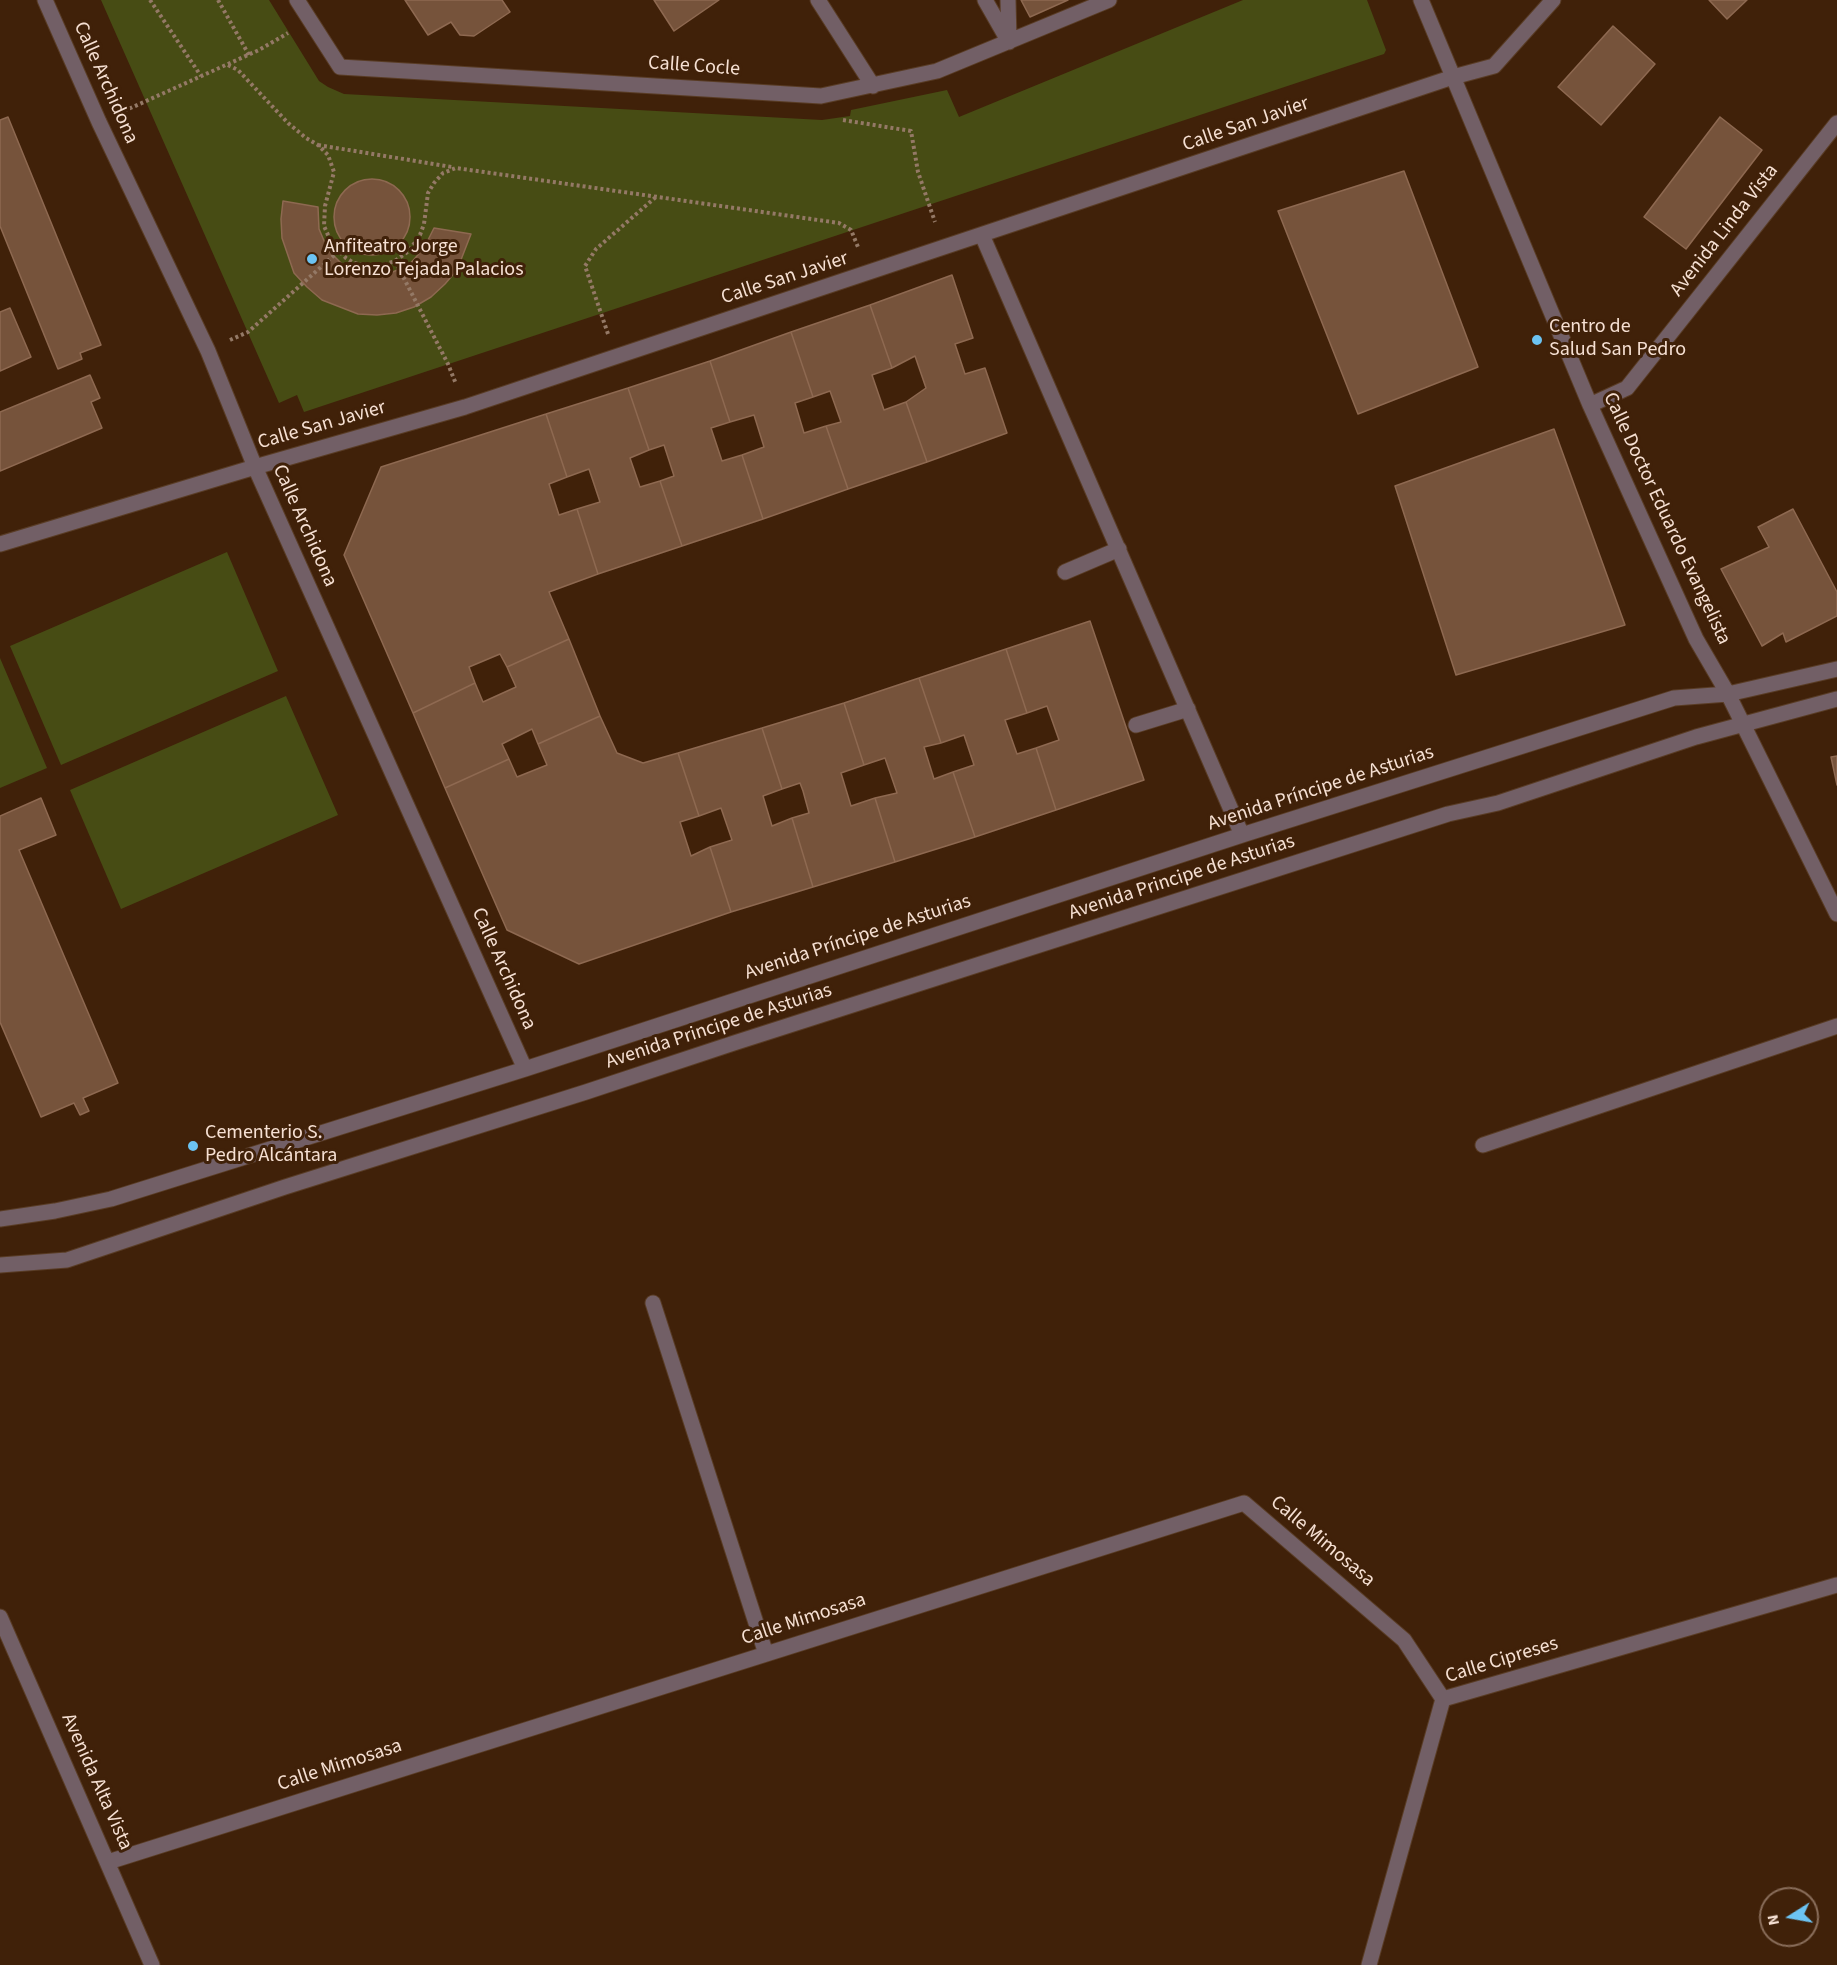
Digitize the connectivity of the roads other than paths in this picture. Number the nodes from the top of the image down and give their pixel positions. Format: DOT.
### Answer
graph roads {
  1 [pos="45,0"];
  2 [pos="297,0"];
  3 [pos="818,0"];
  4 [pos="985,0"];
  5 [pos="1008,0"];
  6 [pos="1109,0"];
  7 [pos="1420,0"];
  8 [pos="1553,0"];
  9 [pos="1009,42"];
  10 [pos="1453,77"];
  11 [pos="873,86"];
  12 [pos="1837,123"];
  13 [pos="982,235"];
  14 [pos="1590,405"];
  15 [pos="255,467"];
  16 [pos="0,544"];
  17 [pos="1119,549"];
  18 [pos="1065,573"];
  19 [pos="1837,669"];
  20 [pos="1728,694"];
  21 [pos="1837,699"];
  22 [pos="1188,710"];
  23 [pos="1136,724"];
  24 [pos="1743,724"];
  25 [pos="1242,835"];
  26 [pos="1837,914"];
  27 [pos="1837,1026"];
  28 [pos="525,1069"];
  29 [pos="1483,1145"];
  30 [pos="0,1219"];
  31 [pos="0,1265"];
  32 [pos="653,1303"];
  33 [pos="1837,1586"];
  34 [pos="0,1617"];
  35 [pos="765,1654"];
  36 [pos="1443,1699"];
  37 [pos="108,1862"];
  38 [pos="152,1965"];
  39 [pos="1369,1965"];
  1 -- 15 [label="street, Calle Archidona"];
  2 -- 11 [label="street, Calle Cocle"];
  3 -- 11 [label="street"];
  4 -- 9 [label="street"];
  5 -- 9 [label="street"];
  6 -- 9 [label="street, Calle Cocle"];
  7 -- 10 [label="street, Calle Doctor Eduardo Evangelista"];
  8 -- 10 [label="street, Calle San Javier"];
  9 -- 11 [label="street, Calle Cocle"];
  10 -- 13 [label="street, Calle San Javier"];
  10 -- 14 [label="street, Calle Doctor Eduardo Evangelista"];
  12 -- 14 [label="street, Avenida Linda Vista"];
  13 -- 15 [label="street, Calle San Javier"];
  13 -- 17 [label="street"];
  14 -- 20 [label="street, Calle Doctor Eduardo Evangelista"];
  15 -- 16 [label="street, Calle San Javier"];
  15 -- 28 [label="street, Calle Archidona"];
  17 -- 18 [label="street"];
  17 -- 22 [label="street"];
  19 -- 20 [label="street, Avenida Príncipe de Asturias"];
  20 -- 24 [label="street, Calle Doctor Eduardo Evangelista"];
  20 -- 25 [label="street, Avenida Príncipe de Asturias"];
  21 -- 24 [label="street"];
  22 -- 23 [label="street"];
  22 -- 25 [label="street"];
  24 -- 26 [label="street, Calle Doctor Eduardo Evangelista"];
  24 -- 31 [label="street, Avenida Principe de Asturias"];
  25 -- 28 [label="street, Avenida Príncipe de Asturias"];
  27 -- 29 [label="street"];
  28 -- 30 [label="street, Avenida Príncipe de Asturias"];
  32 -- 35 [label="street"];
  33 -- 36 [label="street, Calle Cipreses"];
  34 -- 37 [label="street, Avenida Alta Vista"];
  35 -- 36 [label="street, Calle Mimosasa"];
  35 -- 37 [label="street, Calle Mimosasa"];
  36 -- 39 [label="street, Calle Cipreses"];
  37 -- 38 [label="street, Avenida Alta Vista"];
}
